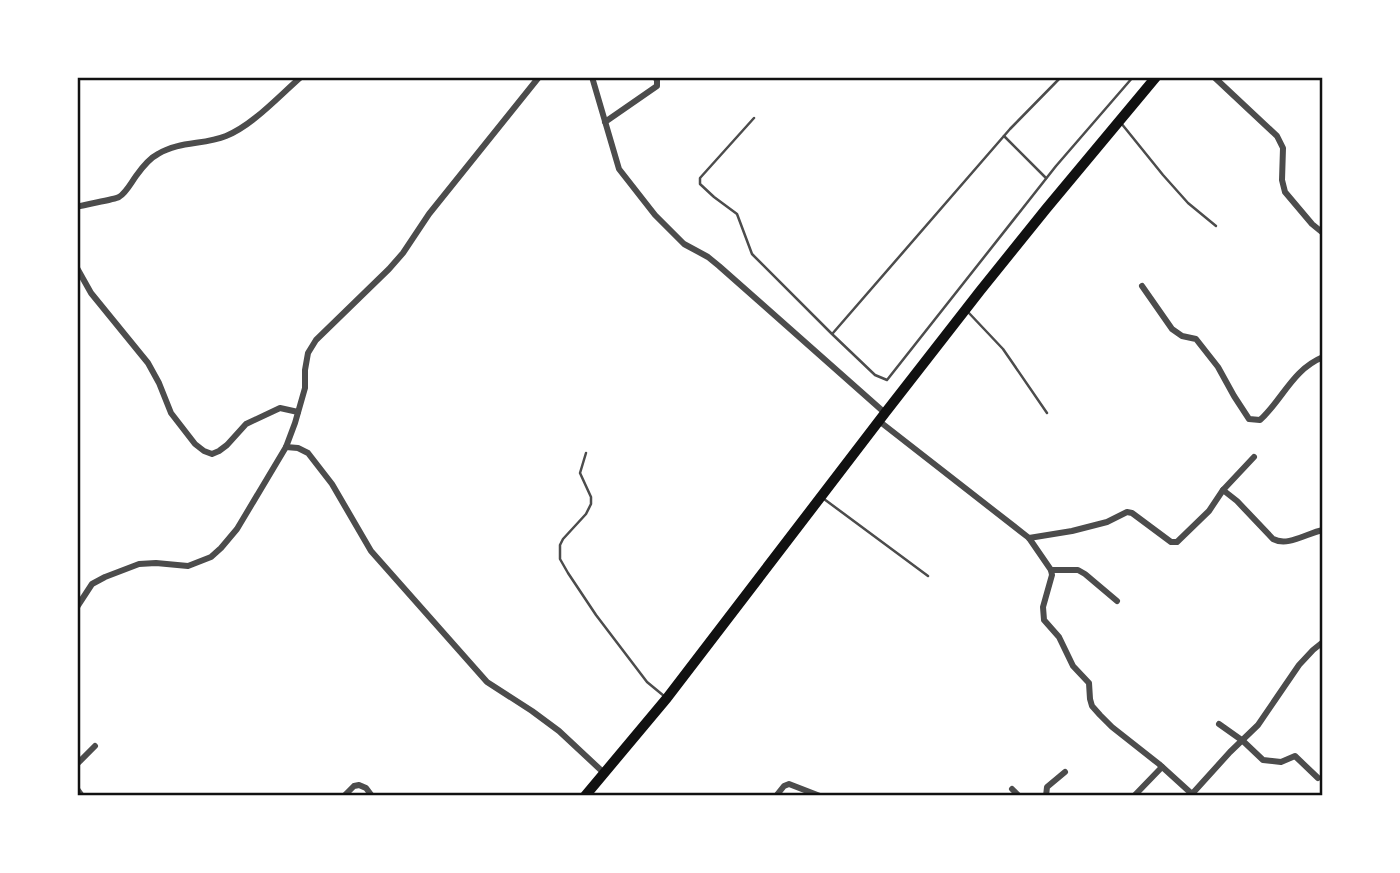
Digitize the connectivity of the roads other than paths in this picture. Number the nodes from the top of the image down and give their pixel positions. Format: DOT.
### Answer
graph roads {
  1 [pos="301,77"];
  2 [pos="539,77"];
  3 [pos="592,77"];
  4 [pos="655,77"];
  5 [pos="1061,77"];
  6 [pos="1133,77"];
  7 [pos="1156,77"];
  8 [pos="1214,77"];
  9 [pos="754,118"];
  10 [pos="1119,120"];
  11 [pos="605,122"];
  12 [pos="1004,136"];
  13 [pos="1046,178"];
  14 [pos="77,207"];
  15 [pos="1216,226"];
  16 [pos="1323,233"];
  17 [pos="77,268"];
  18 [pos="1142,286"];
  19 [pos="966,310"];
  20 [pos="832,334"];
  21 [pos="1323,357"];
  22 [pos="298,412"];
  23 [pos="1047,413"];
  24 [pos="882,417"];
  25 [pos="286,447"];
  26 [pos="586,453"];
  27 [pos="1254,457"];
  28 [pos="1223,490"];
  29 [pos="821,496"];
  30 [pos="1323,530"];
  31 [pos="1029,538"];
  32 [pos="1051,570"];
  33 [pos="928,576"];
  34 [pos="1117,601"];
  35 [pos="77,607"];
  36 [pos="1323,642"];
  37 [pos="667,698"];
  38 [pos="1219,724"];
  39 [pos="1243,741"];
  40 [pos="95,746"];
  41 [pos="77,764"];
  42 [pos="1162,767"];
  43 [pos="1065,772"];
  44 [pos="604,773"];
  45 [pos="1318,778"];
  46 [pos="77,789"];
  47 [pos="1012,789"];
  48 [pos="82,796"];
  49 [pos="344,796"];
  50 [pos="372,796"];
  51 [pos="585,796"];
  52 [pos="776,796"];
  53 [pos="820,796"];
  54 [pos="1019,796"];
  55 [pos="1046,796"];
  56 [pos="1134,796"];
  57 [pos="1192,796"];
  1 -- 14 [label="street"];
  2 -- 22 [label="street"];
  3 -- 11 [label="street"];
  4 -- 11 [label="street"];
  5 -- 12 [label="lane"];
  6 -- 13 [label="lane"];
  7 -- 10 [label="main road"];
  8 -- 16 [label="street"];
  9 -- 20 [label="lane"];
  10 -- 15 [label="lane"];
  10 -- 19 [label="main road"];
  11 -- 24 [label="street"];
  12 -- 13 [label="lane"];
  12 -- 20 [label="lane"];
  13 -- 20 [label="lane"];
  17 -- 22 [label="street"];
  18 -- 21 [label="street"];
  19 -- 23 [label="lane"];
  19 -- 24 [label="main road"];
  22 -- 25 [label="street"];
  24 -- 29 [label="main road"];
  24 -- 31 [label="street"];
  25 -- 35 [label="street"];
  25 -- 44 [label="street"];
  26 -- 37 [label="lane"];
  27 -- 28 [label="street"];
  28 -- 30 [label="street"];
  28 -- 31 [label="street"];
  29 -- 33 [label="lane"];
  29 -- 37 [label="main road"];
  31 -- 32 [label="street"];
  32 -- 34 [label="street"];
  32 -- 42 [label="street"];
  36 -- 39 [label="street"];
  37 -- 44 [label="main road"];
  38 -- 39 [label="street"];
  39 -- 45 [label="street"];
  39 -- 57 [label="street"];
  40 -- 41 [label="street"];
  42 -- 56 [label="street"];
  42 -- 57 [label="street"];
  43 -- 55 [label="street"];
  44 -- 51 [label="main road"];
  46 -- 48 [label="street"];
  47 -- 54 [label="street"];
  49 -- 50 [label="street"];
  52 -- 53 [label="street"];
}
